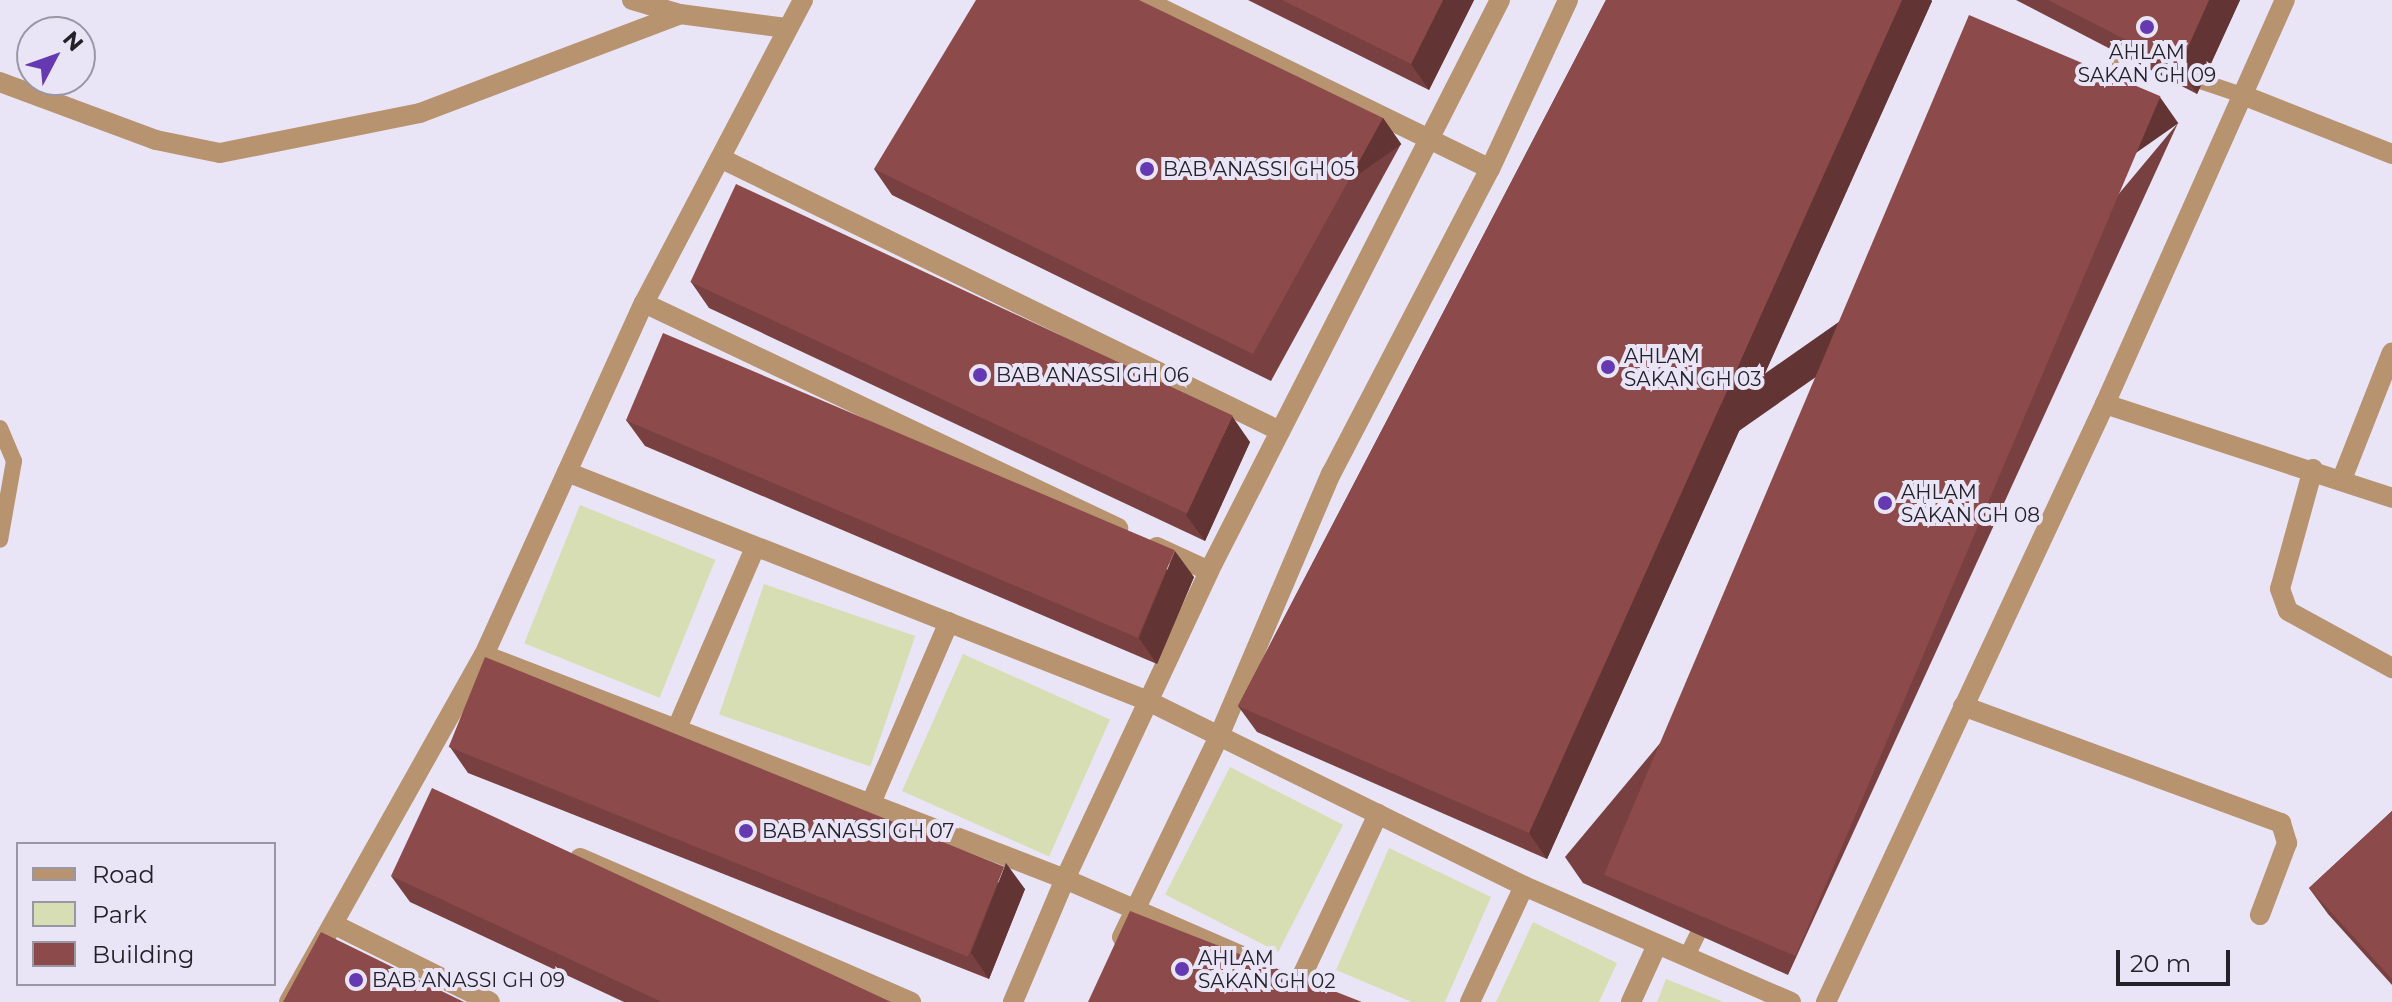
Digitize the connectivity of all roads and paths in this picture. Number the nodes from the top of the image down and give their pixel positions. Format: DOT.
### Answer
graph roads {
  1 [pos="632,0"];
  2 [pos="803,0"];
  3 [pos="1144,0"];
  4 [pos="1500,0"];
  5 [pos="1568,0"];
  6 [pos="2285,0"];
  7 [pos="680,14"];
  8 [pos="786,28"];
  9 [pos="2126,51"];
  10 [pos="2161,68"];
  11 [pos="0,82"];
  12 [pos="2245,96"];
  13 [pos="2092,111"];
  14 [pos="1429,140"];
  15 [pos="2392,154"];
  16 [pos="722,159"];
  17 [pos="1490,169"];
  18 [pos="644,303"];
  19 [pos="2392,352"];
  20 [pos="2105,404"];
  21 [pos="0,428"];
  22 [pos="1280,431"];
  23 [pos="2313,469"];
  24 [pos="567,472"];
  25 [pos="2342,479"];
  26 [pos="2392,498"];
  27 [pos="0,540"];
  28 [pos="754,550"];
  29 [pos="1209,571"];
  30 [pos="949,622"];
  31 [pos="484,655"];
  32 [pos="2392,668"];
  33 [pos="1148,701"];
  34 [pos="1963,706"];
  35 [pos="677,728"];
  36 [pos="1219,736"];
  37 [pos="871,803"];
  38 [pos="1378,814"];
  39 [pos="555,846"];
  40 [pos="1065,879"];
  41 [pos="1524,886"];
  42 [pos="1714,900"];
  43 [pos="1136,907"];
  44 [pos="2260,915"];
  45 [pos="333,924"];
  46 [pos="1657,945"];
  47 [pos="1686,958"];
  48 [pos="1111,961"];
  49 [pos="1299,982"];
  50 [pos="1324,992"];
  51 [pos="289,1002"];
  52 [pos="490,1002"];
  53 [pos="911,1002"];
  54 [pos="1013,1002"];
  55 [pos="1470,1002"];
  56 [pos="1631,1002"];
  57 [pos="1791,1002"];
  58 [pos="1826,1002"];
  1 -- 7 [label="street"];
  2 -- 8 [label="street"];
  3 -- 14 [label="street"];
  4 -- 14 [label="street"];
  5 -- 17 [label="street"];
  6 -- 12 [label="street"];
  7 -- 8 [label="street"];
  7 -- 11 [label="street"];
  8 -- 16 [label="street"];
  9 -- 13 [label="lane"];
  10 -- 12 [label="lane"];
  12 -- 15 [label="street"];
  12 -- 20 [label="street"];
  14 -- 17 [label="street"];
  14 -- 22 [label="street"];
  16 -- 18 [label="street"];
  16 -- 22 [label="street"];
  17 -- 36 [label="street"];
  18 -- 24 [label="street"];
  18 -- 29 [label="street"];
  19 -- 25 [label="street"];
  20 -- 23 [label="street"];
  20 -- 34 [label="street"];
  21 -- 27 [label="lane"];
  22 -- 29 [label="street"];
  23 -- 25 [label="street"];
  23 -- 32 [label="street"];
  24 -- 28 [label="street"];
  24 -- 31 [label="street"];
  25 -- 26 [label="street"];
  28 -- 30 [label="street"];
  28 -- 35 [label="street"];
  29 -- 33 [label="street"];
  30 -- 33 [label="street"];
  30 -- 37 [label="street"];
  31 -- 35 [label="street"];
  31 -- 45 [label="street"];
  33 -- 36 [label="street"];
  33 -- 40 [label="street"];
  34 -- 44 [label="street"];
  34 -- 58 [label="street"];
  35 -- 37 [label="street"];
  36 -- 38 [label="street"];
  36 -- 43 [label="street"];
  37 -- 40 [label="street"];
  38 -- 41 [label="street"];
  38 -- 49 [label="street"];
  39 -- 53 [label="street"];
  40 -- 43 [label="street"];
  40 -- 54 [label="street"];
  41 -- 46 [label="street"];
  41 -- 55 [label="street"];
  42 -- 47 [label="lane"];
  43 -- 48 [label="street"];
  43 -- 49 [label="street"];
  45 -- 51 [label="street"];
  45 -- 52 [label="street"];
  46 -- 47 [label="street"];
  46 -- 56 [label="street"];
  47 -- 57 [label="street"];
  49 -- 50 [label="street"];
}
